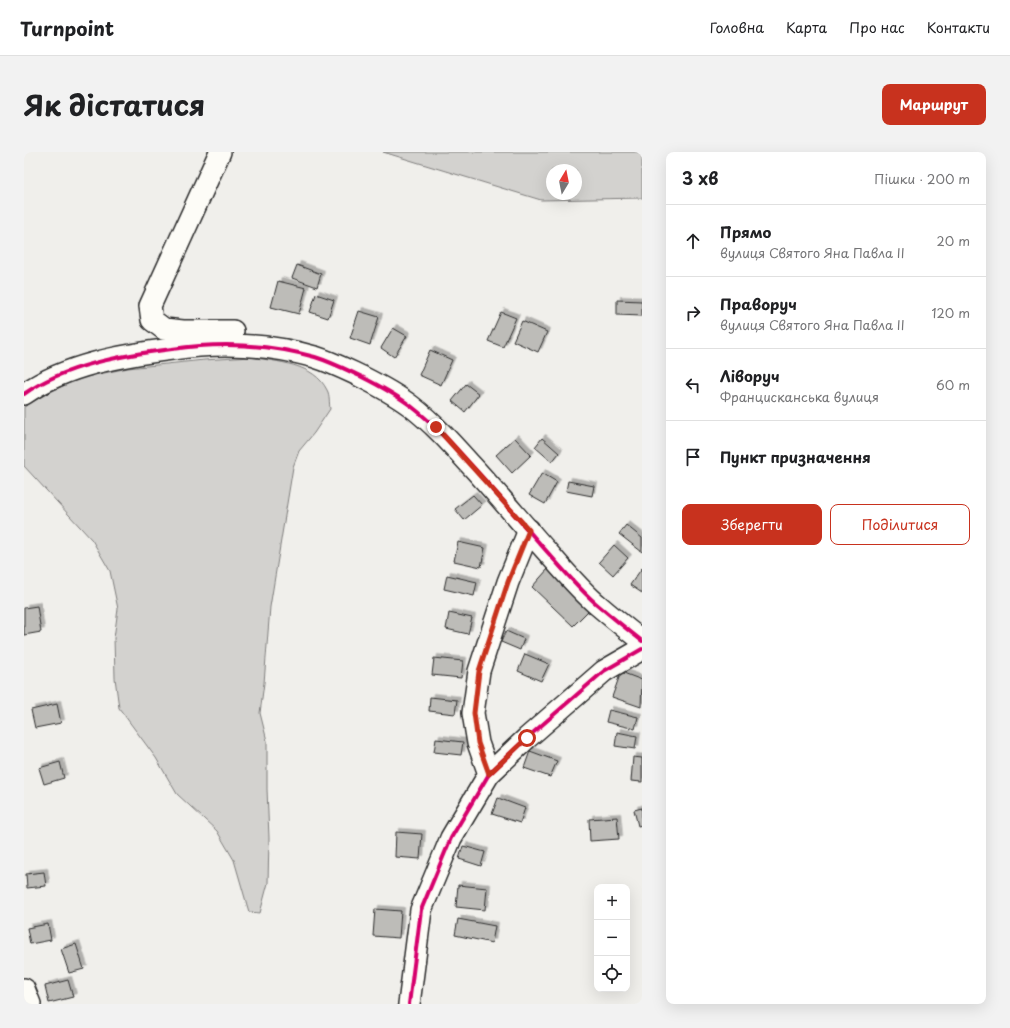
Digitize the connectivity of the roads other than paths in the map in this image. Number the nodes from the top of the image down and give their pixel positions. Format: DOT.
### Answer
graph roads {
  1 [pos="220,152"];
  2 [pos="287,351"];
  3 [pos="24,394"];
  4 [pos="529,530"];
  5 [pos="642,641"];
  6 [pos="642,648"];
  7 [pos="489,774"];
  8 [pos="24,989"];
  9 [pos="30,1004"];
  10 [pos="409,1004"];
  1 -- 2 [label="street"];
  2 -- 3 [label="street"];
  2 -- 4 [label="street"];
  4 -- 5 [label="street"];
  4 -- 7 [label="street"];
  6 -- 7 [label="street"];
  7 -- 10 [label="street"];
  8 -- 9 [label="street"];
}
